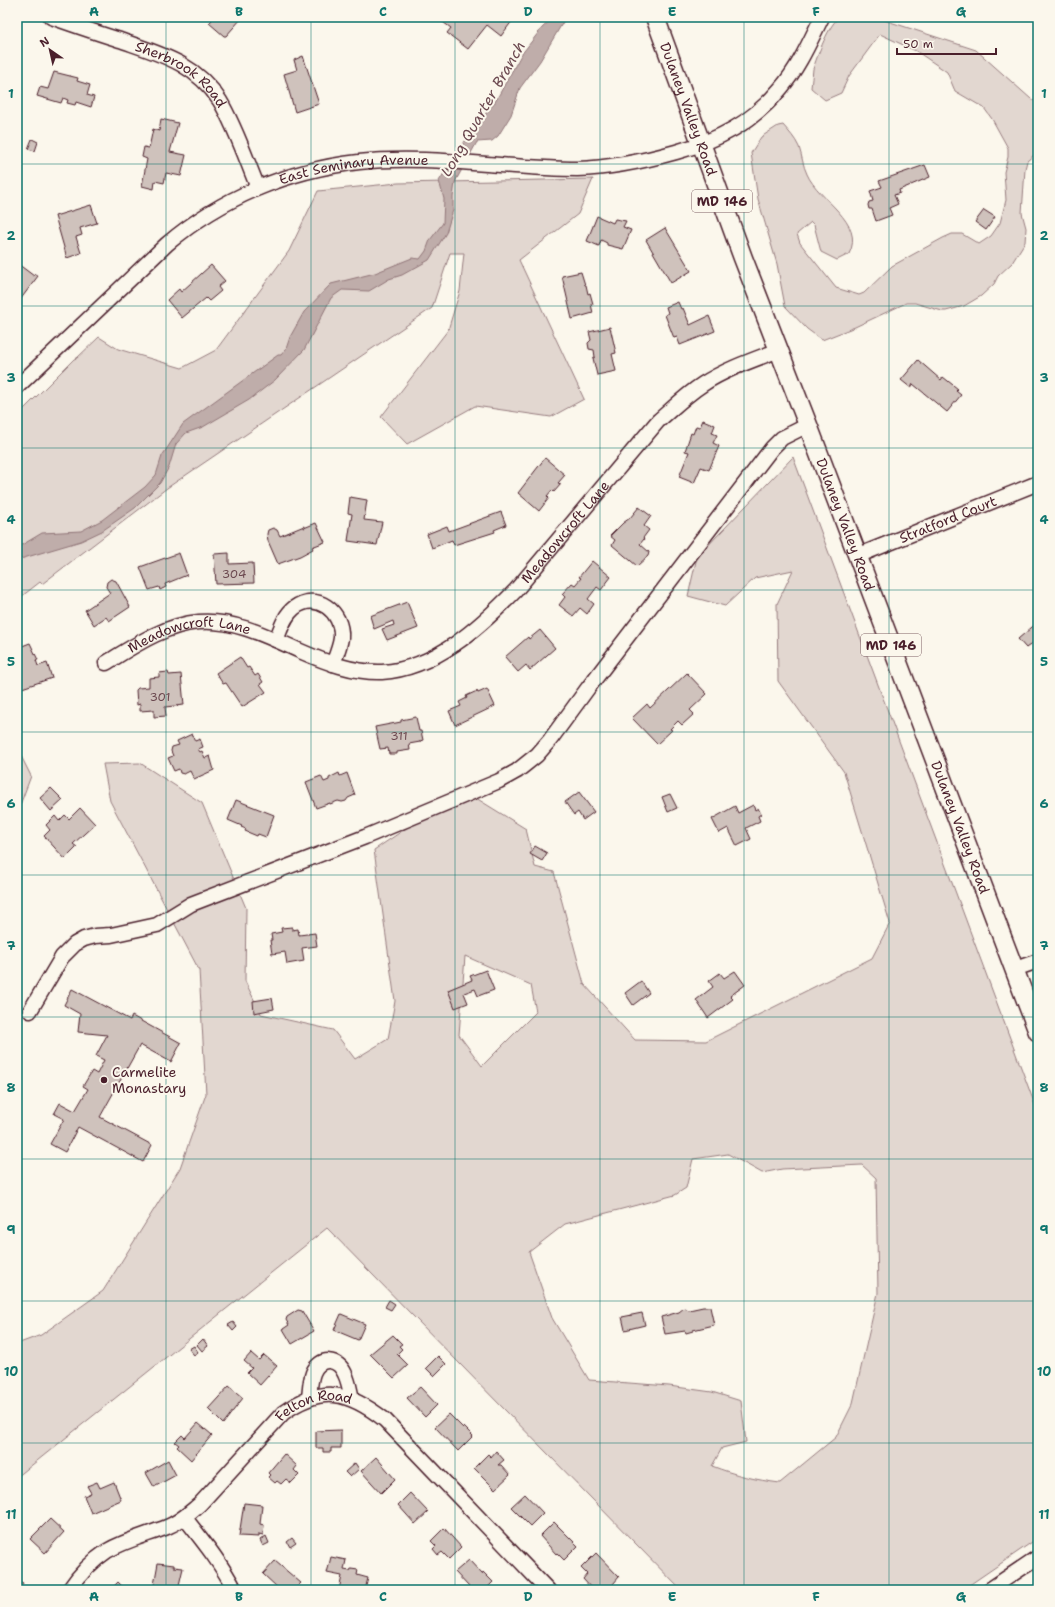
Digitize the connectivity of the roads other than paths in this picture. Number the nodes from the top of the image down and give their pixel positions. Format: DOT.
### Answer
graph roads {
  1 [pos="51,17"];
  2 [pos="655,17"];
  3 [pos="822,17"];
  4 [pos="701,144"];
  5 [pos="258,188"];
  6 [pos="779,350"];
  7 [pos="17,387"];
  8 [pos="808,425"];
  9 [pos="1038,483"];
  10 [pos="857,556"];
  11 [pos="276,640"];
  12 [pos="106,663"];
  13 [pos="333,664"];
  14 [pos="1038,961"];
  15 [pos="1015,969"];
  16 [pos="30,1011"];
  17 [pos="1038,1032"];
  18 [pos="309,1398"];
  19 [pos="352,1399"];
  20 [pos="185,1518"];
  21 [pos="1038,1557"];
  22 [pos="69,1590"];
  23 [pos="235,1590"];
  24 [pos="548,1590"];
  25 [pos="989,1590"];
  1 -- 5 [label="street, Sherbrook Road"];
  2 -- 4 [label="main road, Dulaney Valley Road / MD 146"];
  3 -- 4 [label="street, East Seminary Avenue"];
  4 -- 5 [label="street, East Seminary Avenue"];
  4 -- 6 [label="main road, Dulaney Valley Road / MD 146"];
  5 -- 7 [label="street, East Seminary Avenue"];
  6 -- 8 [label="main road, Dulaney Valley Road / MD 146"];
  6 -- 13 [label="street, Meadowcroft Lane"];
  8 -- 10 [label="main road, Dulaney Valley Road / MD 146"];
  8 -- 16 [label="street"];
  9 -- 10 [label="street, Stratford Court"];
  10 -- 15 [label="main road, Dulaney Valley Road / MD 146"];
  11 -- 12 [label="street, Meadowcroft Lane"];
  11 -- 13 [label="street, Meadowcroft Lane"];
  11 -- 13 [label="street"];
  14 -- 15 [label="street"];
  15 -- 17 [label="main road, Dulaney Valley Road / MD 146"];
  18 -- 19 [label="street, Felton Road"];
  18 -- 19 [label="street"];
  18 -- 20 [label="street, Felton Road"];
  19 -- 24 [label="street, Felton Road"];
  20 -- 22 [label="street, Felton Road"];
  20 -- 23 [label="street"];
  21 -- 25 [label="street"];
}
